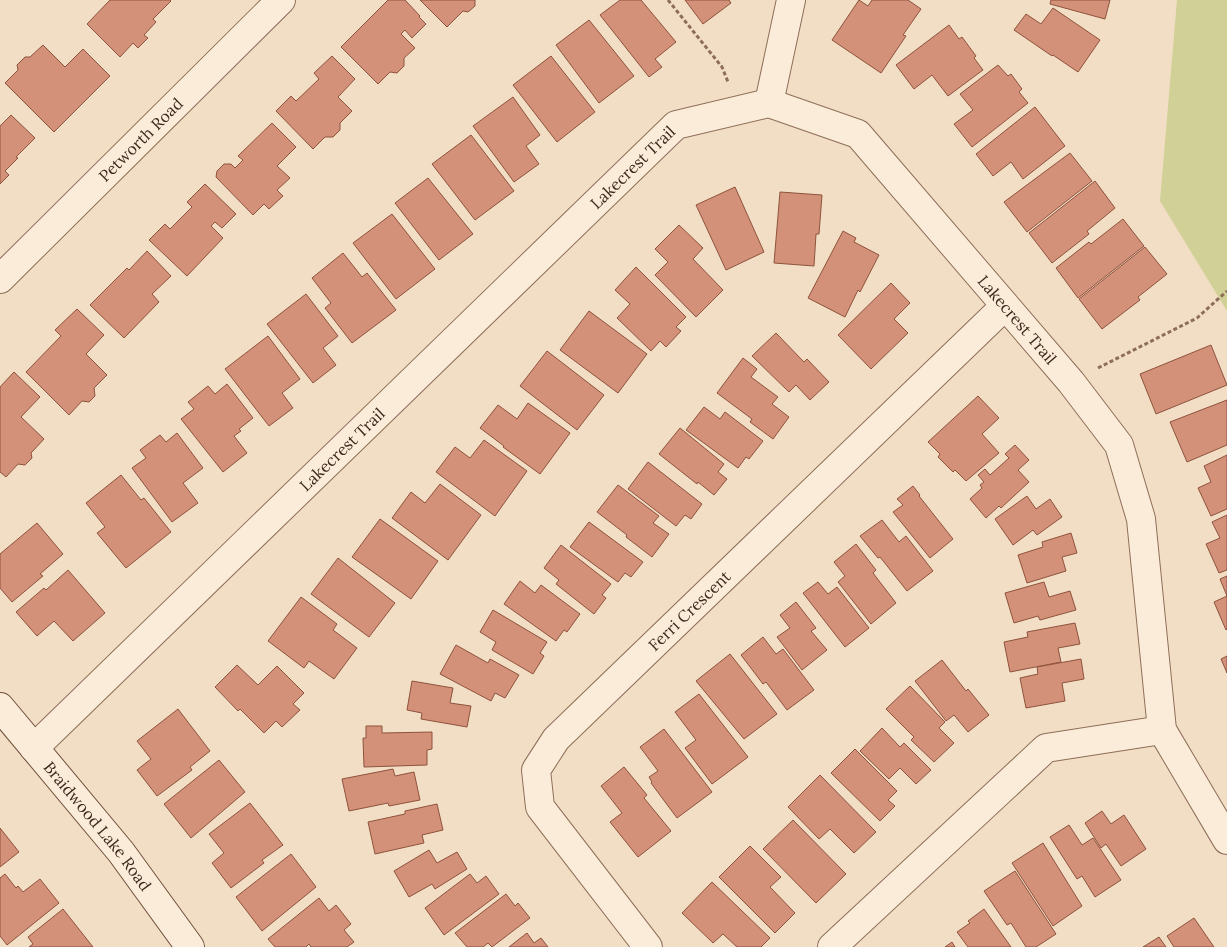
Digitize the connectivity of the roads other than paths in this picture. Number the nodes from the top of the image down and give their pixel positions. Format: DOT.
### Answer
graph roads {
  1 [pos="281,0"];
  2 [pos="791,0"];
  3 [pos="770,103"];
  4 [pos="0,279"];
  5 [pos="1005,306"];
  6 [pos="0,707"];
  7 [pos="1162,730"];
  8 [pos="34,748"];
  9 [pos="1227,840"];
  10 [pos="190,947"];
  11 [pos="648,947"];
  12 [pos="832,947"];
  1 -- 4 [label="street, Petworth Road"];
  2 -- 3 [label="street"];
  3 -- 5 [label="street, Lakecrest Trail"];
  3 -- 8 [label="street, Lakecrest Trail"];
  5 -- 7 [label="street, Lakecrest Trail"];
  5 -- 11 [label="street, Ferri Crescent"];
  6 -- 8 [label="street, Braidwood Lake Road"];
  7 -- 9 [label="street, Lakecrest Trail"];
  7 -- 12 [label="street"];
  8 -- 10 [label="street, Braidwood Lake Road"];
}
